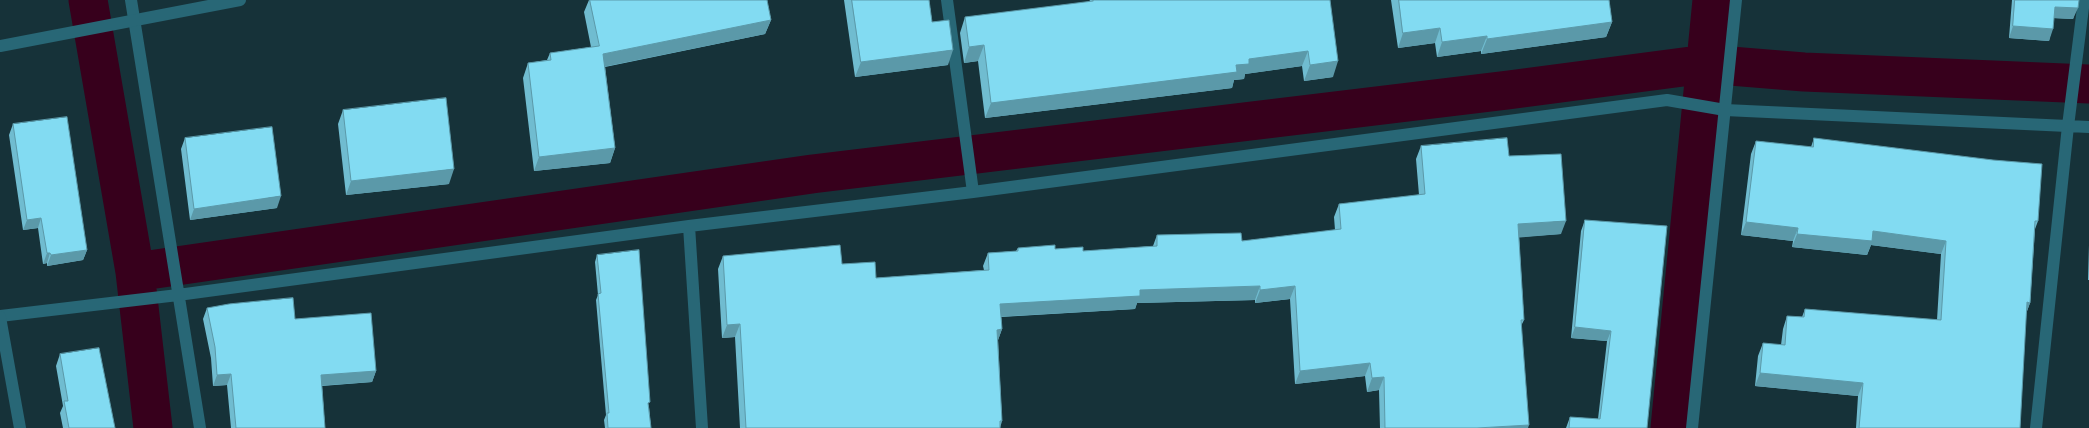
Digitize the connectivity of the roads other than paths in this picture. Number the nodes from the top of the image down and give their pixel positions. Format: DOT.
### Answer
graph roads {
  1 [pos="131,0"];
  2 [pos="240,0"];
  3 [pos="947,0"];
  4 [pos="1736,0"];
  5 [pos="2084,0"];
  6 [pos="129,22"];
  7 [pos="0,46"];
  8 [pos="1725,110"];
  9 [pos="2068,126"];
  10 [pos="2089,126"];
  11 [pos="974,192"];
  12 [pos="689,226"];
  13 [pos="172,295"];
  14 [pos="0,316"];
  15 [pos="20,428"];
  16 [pos="200,428"];
  17 [pos="702,428"];
  18 [pos="1692,428"];
  19 [pos="2036,428"];
  1 -- 6 [label="street"];
  2 -- 6 [label="street"];
  3 -- 11 [label="street"];
  4 -- 8 [label="street"];
  5 -- 9 [label="street"];
  6 -- 7 [label="street"];
  6 -- 13 [label="street"];
  8 -- 9 [label="street"];
  8 -- 11 [label="street"];
  8 -- 18 [label="street"];
  9 -- 10 [label="street"];
  9 -- 19 [label="street"];
  11 -- 12 [label="street"];
  12 -- 13 [label="street"];
  12 -- 17 [label="street"];
  13 -- 14 [label="street"];
  13 -- 16 [label="street"];
  14 -- 15 [label="street"];
}
